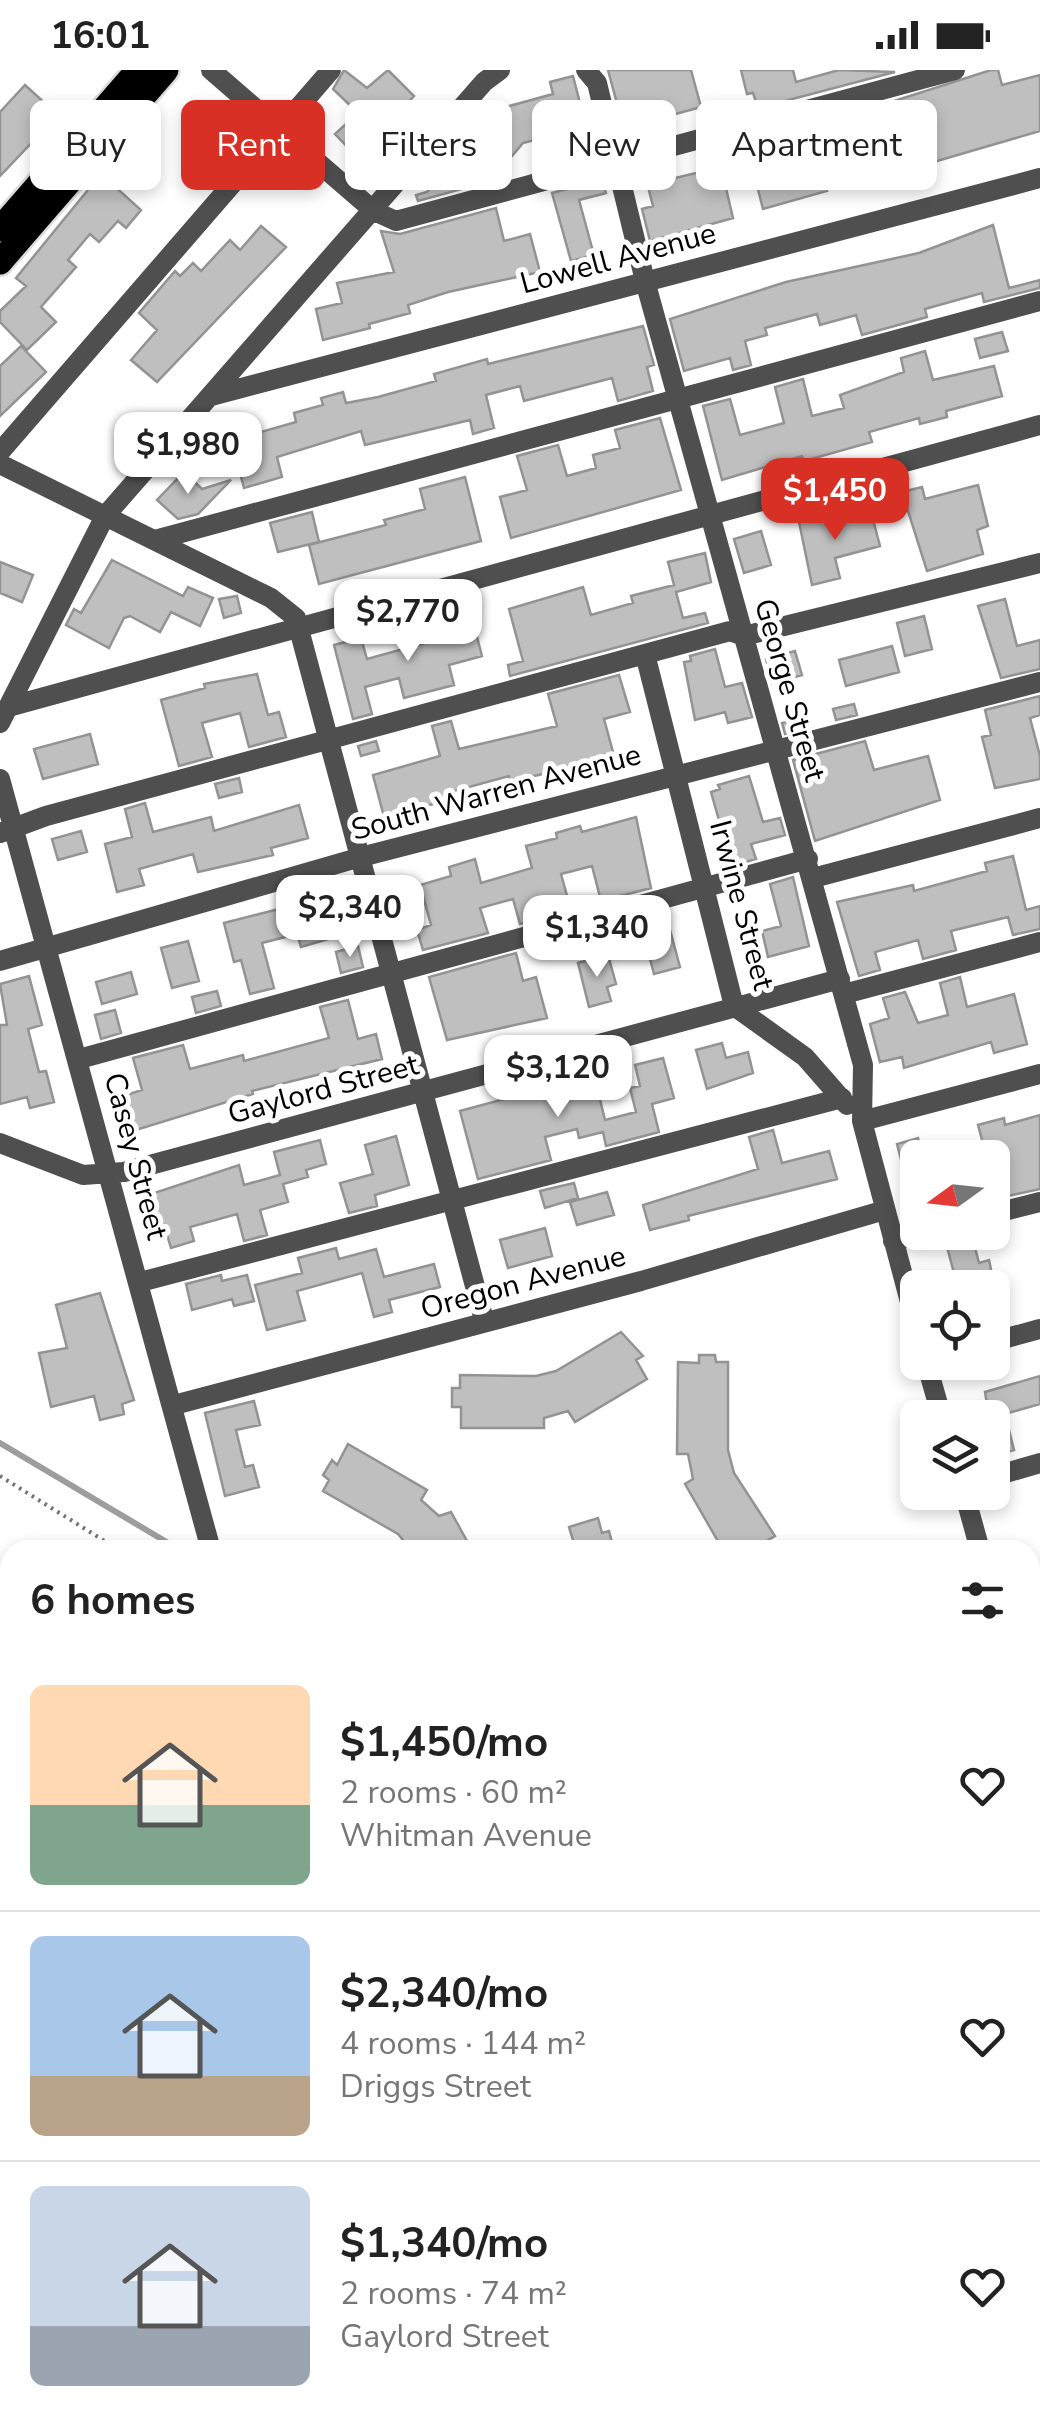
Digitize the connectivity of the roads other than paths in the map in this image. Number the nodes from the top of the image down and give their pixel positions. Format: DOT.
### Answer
graph roads {
  1 [pos="138,70"];
  2 [pos="166,70"];
  3 [pos="211,70"];
  4 [pos="331,70"];
  5 [pos="500,70"];
  6 [pos="586,70"];
  7 [pos="955,70"];
  8 [pos="245,100"];
  9 [pos="305,100"];
  10 [pos="601,100"];
  11 [pos="676,146"];
  12 [pos="325,169"];
  13 [pos="1040,178"];
  14 [pos="532,185"];
  15 [pos="227,190"];
  16 [pos="623,190"];
  17 [pos="374,211"];
  18 [pos="0,229"];
  19 [pos="0,262"];
  20 [pos="645,282"];
  21 [pos="1040,301"];
  22 [pos="211,396"];
  23 [pos="676,398"];
  24 [pos="1040,425"];
  25 [pos="0,452"];
  26 [pos="0,464"];
  27 [pos="708,514"];
  28 [pos="105,516"];
  29 [pos="154,540"];
  30 [pos="1040,564"];
  31 [pos="300,628"];
  32 [pos="744,636"];
  33 [pos="645,654"];
  34 [pos="1040,682"];
  35 [pos="4,715"];
  36 [pos="330,739"];
  37 [pos="777,750"];
  38 [pos="678,776"];
  39 [pos="0,779"];
  40 [pos="1040,818"];
  41 [pos="7,831"];
  42 [pos="361,857"];
  43 [pos="811,868"];
  44 [pos="705,888"];
  45 [pos="1040,942"];
  46 [pos="48,948"];
  47 [pos="0,960"];
  48 [pos="392,972"];
  49 [pos="842,987"];
  50 [pos="734,1006"];
  51 [pos="78,1059"];
  52 [pos="1040,1074"];
  53 [pos="424,1093"];
  54 [pos="842,1098"];
  55 [pos="862,1121"];
  56 [pos="0,1143"];
  57 [pos="110,1175"];
  58 [pos="452,1200"];
  59 [pos="1040,1202"];
  60 [pos="884,1210"];
  61 [pos="1010,1210"];
  62 [pos="900,1239"];
  63 [pos="893,1241"];
  64 [pos="901,1270"];
  65 [pos="140,1282"];
  66 [pos="484,1320"];
  67 [pos="1040,1330"];
  68 [pos="1010,1338"];
  69 [pos="174,1404"];
  70 [pos="1040,1464"];
  71 [pos="1010,1472"];
  72 [pos="969,1510"];
  73 [pos="208,1540"];
  74 [pos="977,1540"];
  1 -- 18 [label="main road"];
  2 -- 19 [label="main road"];
  3 -- 8 [label="street"];
  4 -- 9 [label="street"];
  5 -- 17 [label="street"];
  6 -- 10 [label="street, George Street"];
  7 -- 11 [label="street"];
  12 -- 17 [label="street"];
  13 -- 20 [label="street, Lowell Avenue"];
  14 -- 17 [label="street"];
  15 -- 25 [label="street"];
  16 -- 20 [label="street, George Street"];
  17 -- 22 [label="street"];
  20 -- 22 [label="street, Lowell Avenue"];
  20 -- 23 [label="street, George Street"];
  21 -- 23 [label="street"];
  22 -- 28 [label="street"];
  23 -- 27 [label="street, George Street"];
  23 -- 29 [label="street"];
  24 -- 27 [label="street"];
  26 -- 28 [label="street"];
  27 -- 31 [label="street"];
  27 -- 32 [label="street, George Street"];
  28 -- 29 [label="street"];
  28 -- 35 [label="street"];
  29 -- 31 [label="street"];
  30 -- 32 [label="street"];
  31 -- 35 [label="street"];
  31 -- 36 [label="street"];
  32 -- 33 [label="street"];
  32 -- 37 [label="street, George Street"];
  33 -- 36 [label="street"];
  33 -- 38 [label="street, Irwine Street"];
  34 -- 37 [label="street, South Warren Avenue"];
  36 -- 41 [label="street"];
  36 -- 42 [label="street"];
  37 -- 38 [label="street, South Warren Avenue"];
  37 -- 43 [label="street, George Street"];
  38 -- 42 [label="street, South Warren Avenue"];
  38 -- 44 [label="street, Irwine Street"];
  39 -- 41 [label="street, Casey Street"];
  40 -- 43 [label="street"];
  41 -- 46 [label="street, Casey Street"];
  42 -- 46 [label="street, South Warren Avenue"];
  42 -- 48 [label="street"];
  43 -- 44 [label="street"];
  43 -- 49 [label="street, George Street"];
  44 -- 48 [label="street"];
  44 -- 50 [label="street, Irwine Street"];
  45 -- 49 [label="street, Gaylord Street"];
  46 -- 47 [label="street, South Warren Avenue"];
  46 -- 51 [label="street, Casey Street"];
  48 -- 51 [label="street"];
  48 -- 53 [label="street"];
  49 -- 50 [label="street, Gaylord Street"];
  49 -- 55 [label="street, George Street"];
  50 -- 53 [label="street, Gaylord Street"];
  50 -- 54 [label="street, Irwine Street"];
  51 -- 57 [label="street, Casey Street"];
  52 -- 55 [label="street"];
  53 -- 57 [label="street, Gaylord Street"];
  53 -- 58 [label="street"];
  54 -- 55 [label="street, Irwine Street"];
  54 -- 58 [label="street"];
  55 -- 60 [label="street, George Street"];
  56 -- 57 [label="street"];
  57 -- 65 [label="street, Casey Street"];
  58 -- 65 [label="street"];
  58 -- 66 [label="street"];
  59 -- 61 [label="street"];
  60 -- 63 [label="street, George Street"];
  60 -- 66 [label="street, Oregon Avenue"];
  62 -- 63 [label="street"];
  63 -- 64 [label="street, George Street"];
  65 -- 69 [label="street, Casey Street"];
  66 -- 69 [label="street, Oregon Avenue"];
  67 -- 68 [label="street"];
  69 -- 73 [label="street, Casey Street"];
  70 -- 71 [label="street"];
  72 -- 74 [label="street"];
}
